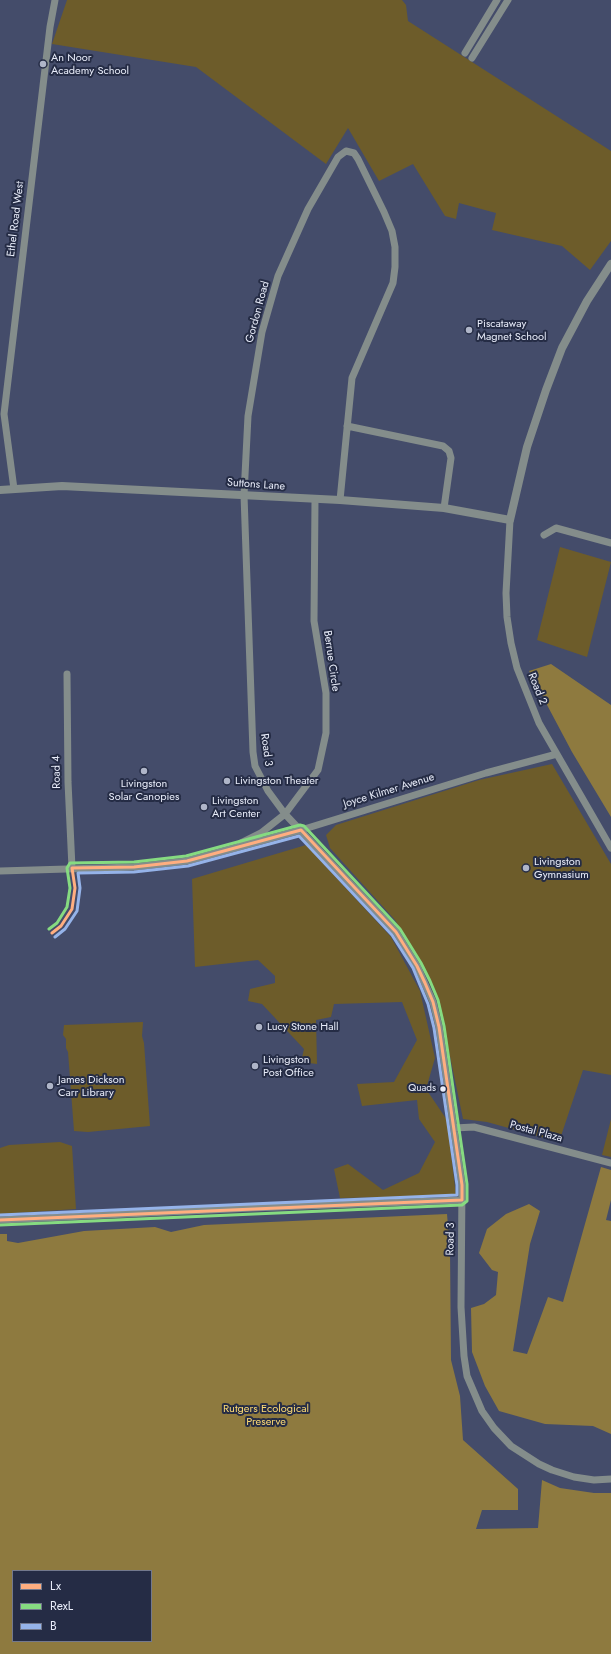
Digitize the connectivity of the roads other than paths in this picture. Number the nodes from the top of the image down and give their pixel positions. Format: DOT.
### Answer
graph roads {
  1 [pos="55,0"];
  2 [pos="497,0"];
  3 [pos="508,0"];
  4 [pos="465,53"];
  5 [pos="472,58"];
  6 [pos="611,264"];
  7 [pos="347,426"];
  8 [pos="14,488"];
  9 [pos="0,490"];
  10 [pos="244,496"];
  11 [pos="315,500"];
  12 [pos="340,500"];
  13 [pos="444,508"];
  14 [pos="510,520"];
  15 [pos="544,534"];
  16 [pos="611,543"];
  17 [pos="67,674"];
  18 [pos="557,754"];
  19 [pos="285,814"];
  20 [pos="301,830"];
  21 [pos="611,848"];
  22 [pos="229,850"];
  23 [pos="72,868"];
  24 [pos="0,871"];
  25 [pos="454,1128"];
  26 [pos="611,1163"];
  27 [pos="462,1200"];
  28 [pos="0,1220"];
  29 [pos="611,1479"];
  1 -- 8 [label="street, Ethel Road West"];
  2 -- 4 [label="street"];
  3 -- 5 [label="street"];
  6 -- 14 [label="street"];
  7 -- 10 [label="street, Gordon Road"];
  7 -- 12 [label="street"];
  7 -- 13 [label="street"];
  8 -- 9 [label="street, Suttons Lane"];
  8 -- 10 [label="street, Suttons Lane"];
  10 -- 11 [label="street, Suttons Lane"];
  10 -- 19 [label="street, Road 3"];
  11 -- 12 [label="street, Suttons Lane"];
  11 -- 19 [label="street, Berrue Circle"];
  12 -- 13 [label="street, Suttons Lane"];
  13 -- 14 [label="street, Suttons Lane"];
  14 -- 18 [label="street, Road 2"];
  15 -- 16 [label="street"];
  17 -- 23 [label="street, Road 4"];
  18 -- 20 [label="street, Joyce Kilmer Avenue"];
  18 -- 21 [label="street, Road 2"];
  19 -- 20 [label="street, Road 3"];
  19 -- 22 [label="street, Joyce Kilmer Avenue"];
  20 -- 22 [label="street, Joyce Kilmer Avenue"];
  20 -- 25 [label="street, Road 3"];
  22 -- 23 [label="street, Joyce Kilmer Avenue"];
  23 -- 24 [label="street, Joyce Kilmer Avenue"];
  25 -- 26 [label="street, Postal Plaza"];
  25 -- 27 [label="street, Road 3"];
  27 -- 28 [label="street"];
  27 -- 29 [label="street, Road 3"];
}
